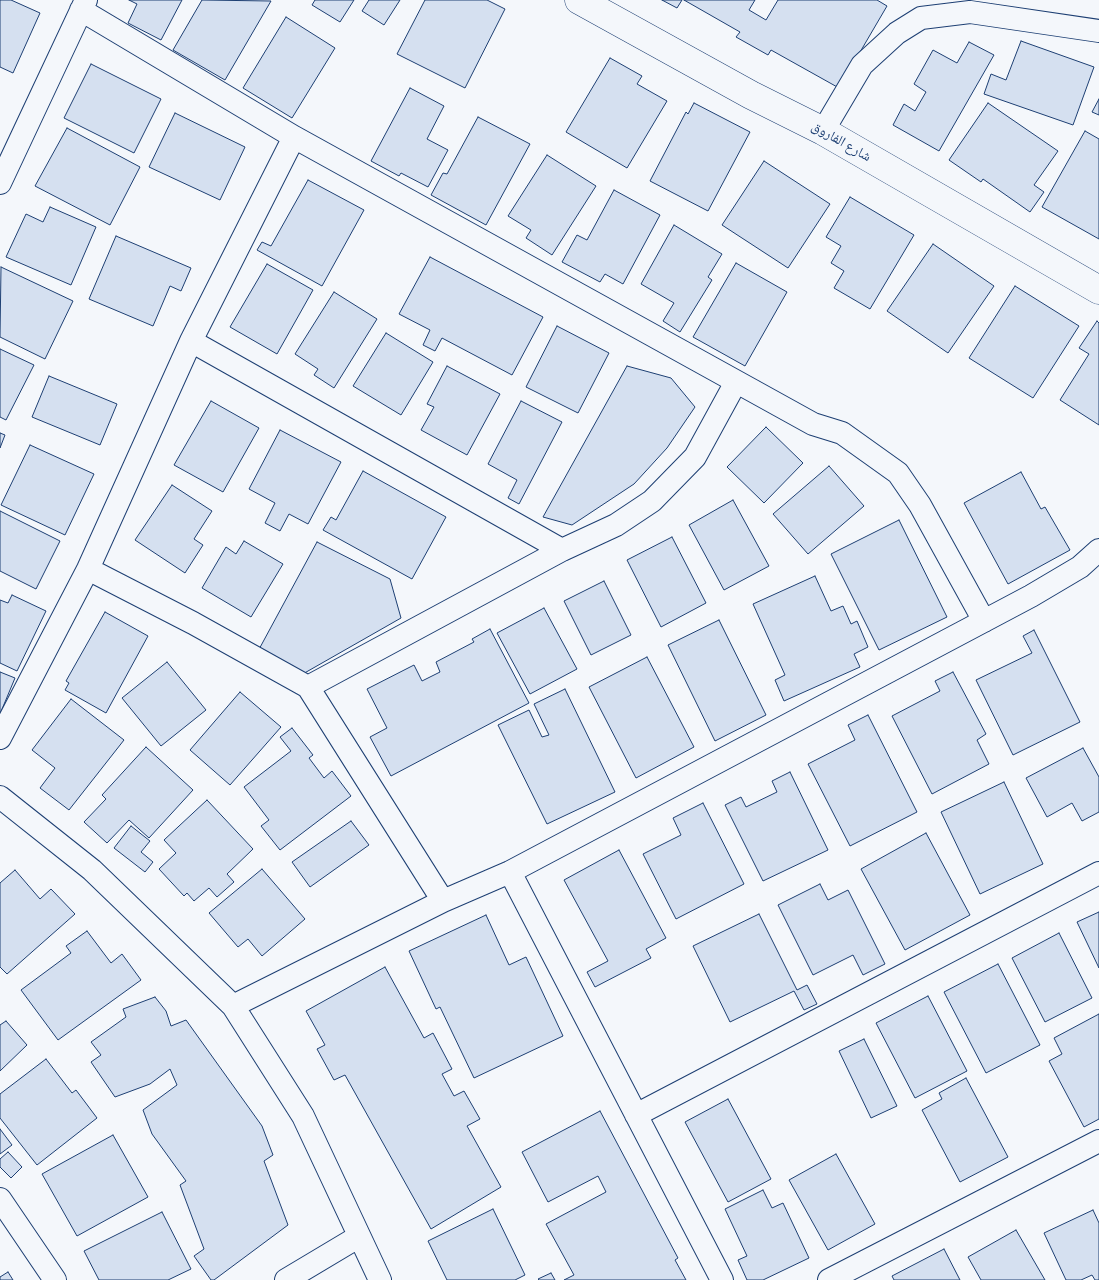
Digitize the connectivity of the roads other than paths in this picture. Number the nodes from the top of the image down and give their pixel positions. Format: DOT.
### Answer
graph roads {
  1 [pos="579,0"];
  2 [pos="84,5"];
  3 [pos="1099,31"];
  4 [pos="823,131"];
  5 [pos="294,137"];
  6 [pos="0,183"];
  7 [pos="1099,290"];
  8 [pos="191,340"];
  9 [pos="736,382"];
  10 [pos="562,550"];
  11 [pos="1099,550"];
  12 [pos="88,569"];
  13 [pos="984,620"];
  14 [pos="308,688"];
  15 [pos="0,738"];
  16 [pos="0,797"];
  17 [pos="510,872"];
  18 [pos="1099,873"];
  19 [pos="443,901"];
  20 [pos="233,1006"];
  21 [pos="636,1115"];
  22 [pos="1099,1141"];
  23 [pos="0,1199"];
  24 [pos="358,1237"];
  25 [pos="55,1280"];
  26 [pos="286,1280"];
  27 [pos="380,1280"];
  28 [pos="722,1280"];
  29 [pos="829,1280"];
  1 -- 4 [label="main road, شارع الفاروق"];
  2 -- 5 [label="street"];
  2 -- 6 [label="street"];
  3 -- 4 [label="street"];
  4 -- 7 [label="main road, شارع الفاروق"];
  5 -- 8 [label="street"];
  5 -- 9 [label="street"];
  8 -- 10 [label="street"];
  8 -- 12 [label="street"];
  9 -- 10 [label="street"];
  9 -- 13 [label="street"];
  10 -- 14 [label="street"];
  11 -- 13 [label="street"];
  12 -- 14 [label="street"];
  12 -- 15 [label="street"];
  13 -- 17 [label="street"];
  14 -- 19 [label="street"];
  16 -- 20 [label="street"];
  17 -- 19 [label="street"];
  17 -- 21 [label="street"];
  18 -- 21 [label="street"];
  19 -- 20 [label="street"];
  20 -- 24 [label="street"];
  21 -- 28 [label="street"];
  22 -- 29 [label="street"];
  23 -- 25 [label="street"];
  24 -- 26 [label="street"];
  24 -- 27 [label="street"];
}
